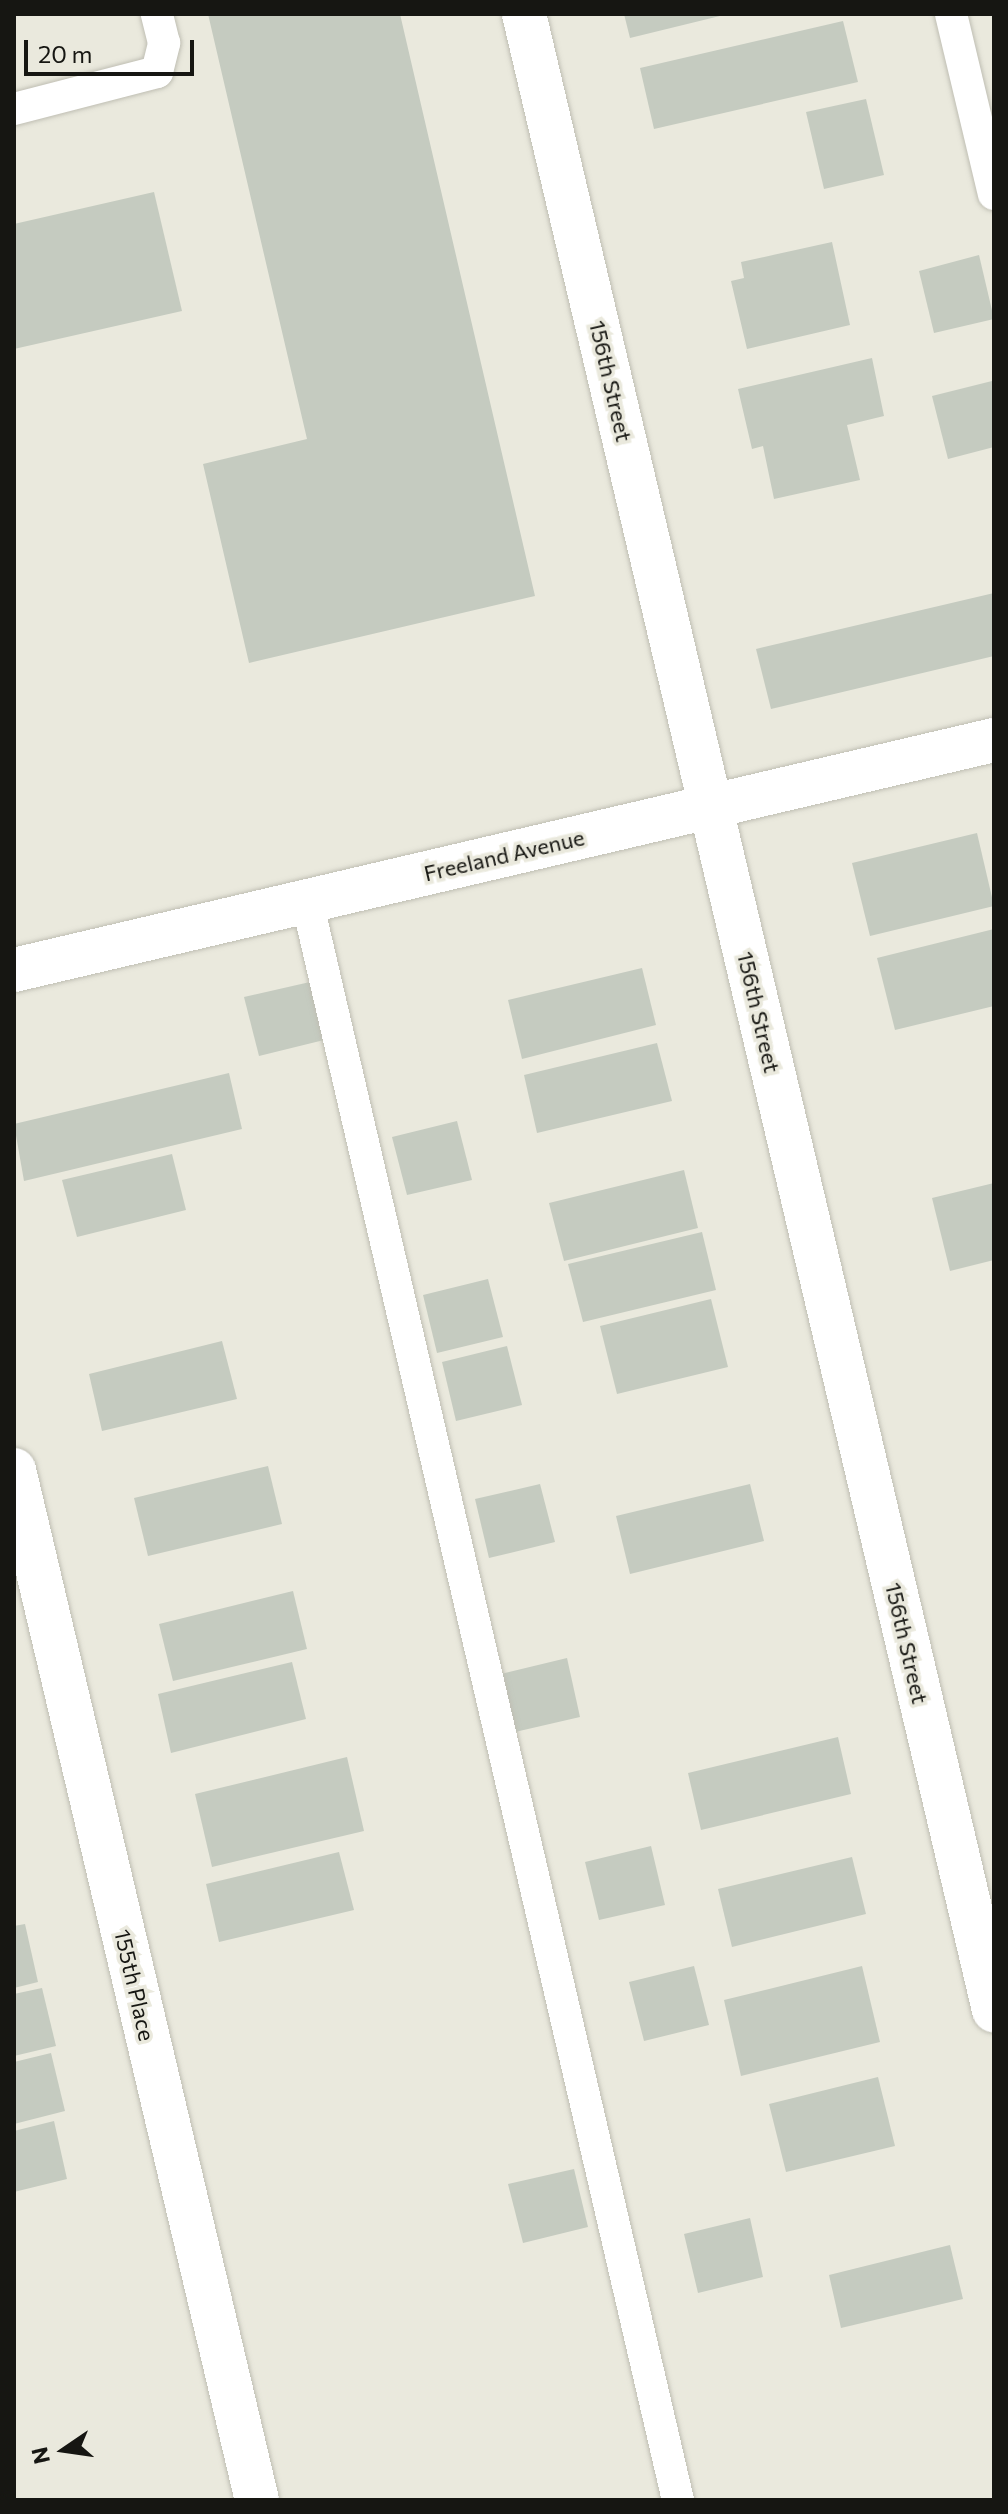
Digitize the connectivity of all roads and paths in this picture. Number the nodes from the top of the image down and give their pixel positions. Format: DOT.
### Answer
graph roads {
  1 [pos="157,14"];
  2 [pos="524,14"];
  3 [pos="951,14"];
  4 [pos="14,109"];
  5 [pos="994,194"];
  6 [pos="994,740"];
  7 [pos="711,806"];
  8 [pos="307,901"];
  9 [pos="14,970"];
  10 [pos="14,1470"];
  11 [pos="994,2010"];
  12 [pos="257,2500"];
  13 [pos="678,2500"];
  1 -- 4 [label="lane"];
  2 -- 7 [label="street, 156th Street"];
  3 -- 5 [label="lane"];
  6 -- 7 [label="street, Freeland Avenue"];
  7 -- 8 [label="street, Freeland Avenue"];
  7 -- 11 [label="street, 156th Street"];
  8 -- 9 [label="street, Freeland Avenue"];
  8 -- 13 [label="lane"];
  10 -- 12 [label="street, 155th Place"];
}
